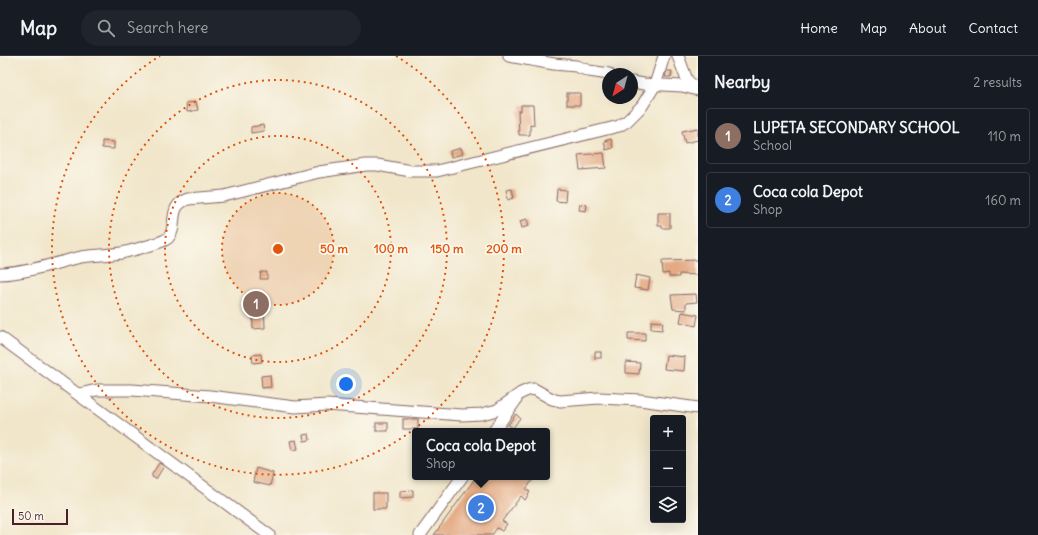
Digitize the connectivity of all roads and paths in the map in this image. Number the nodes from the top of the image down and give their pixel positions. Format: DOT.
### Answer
graph roads {
  1 [pos="509,56"];
  2 [pos="664,56"];
  3 [pos="678,56"];
  4 [pos="602,73"];
  5 [pos="638,83"];
  6 [pos="655,85"];
  7 [pos="697,90"];
  8 [pos="0,274"];
  9 [pos="0,336"];
  10 [pos="521,393"];
  11 [pos="79,394"];
  12 [pos="698,408"];
  13 [pos="496,428"];
  14 [pos="460,480"];
  15 [pos="269,535"];
  16 [pos="420,535"];
  1 -- 4 [label="street"];
  2 -- 6 [label="street"];
  3 -- 7 [label="street"];
  5 -- 6 [label="street"];
  6 -- 7 [label="street"];
  6 -- 8 [label="street"];
  9 -- 11 [label="street"];
  10 -- 11 [label="street"];
  10 -- 12 [label="street"];
  10 -- 13 [label="street"];
  11 -- 15 [label="street"];
  14 -- 16 [label="street"];
}
